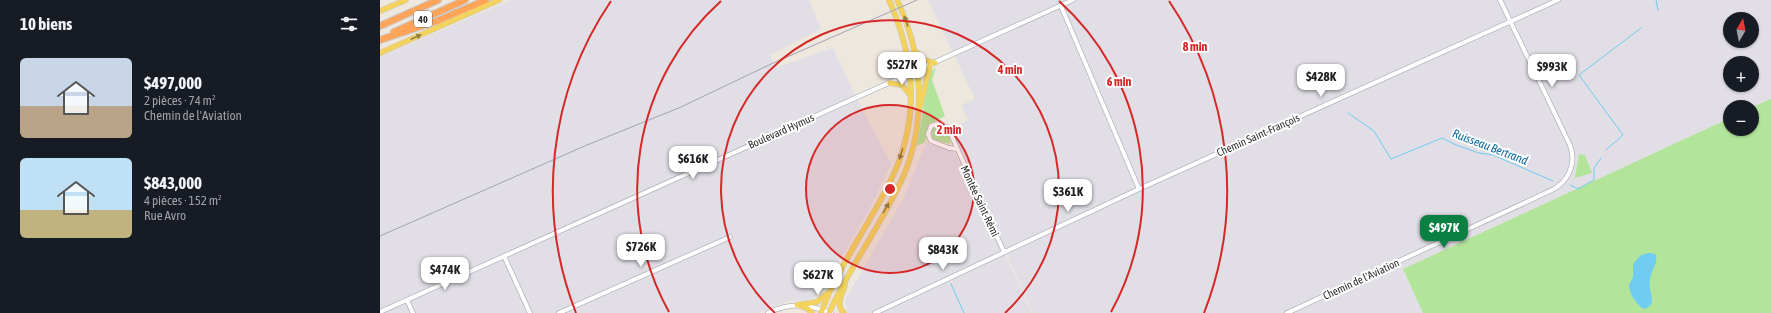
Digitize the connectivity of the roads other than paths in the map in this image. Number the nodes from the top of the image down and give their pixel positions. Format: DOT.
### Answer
graph roads {
  1 [pos="406,0"];
  2 [pos="429,0"];
  3 [pos="438,0"];
  4 [pos="465,0"];
  5 [pos="486,0"];
  6 [pos="499,0"];
  7 [pos="889,0"];
  8 [pos="897,0"];
  9 [pos="1073,0"];
  10 [pos="1500,0"];
  11 [pos="1558,0"];
  12 [pos="1061,6"];
  13 [pos="380,11"];
  14 [pos="396,19"];
  15 [pos="1510,22"];
  16 [pos="380,26"];
  17 [pos="380,39"];
  18 [pos="914,50"];
  19 [pos="380,53"];
  20 [pos="935,63"];
  21 [pos="930,65"];
  22 [pos="917,70"];
  23 [pos="911,73"];
  24 [pos="890,83"];
  25 [pos="910,98"];
  26 [pos="917,118"];
  27 [pos="956,149"];
  28 [pos="1139,189"];
  29 [pos="730,237"];
  30 [pos="1004,252"];
  31 [pos="504,256"];
  32 [pos="853,266"];
  33 [pos="830,290"];
  34 [pos="407,300"];
  35 [pos="797,305"];
  36 [pos="821,311"];
  37 [pos="380,312"];
  38 [pos="413,313"];
  39 [pos="530,313"];
  40 [pos="559,313"];
  41 [pos="768,313"];
  42 [pos="812,313"];
  43 [pos="830,313"];
  44 [pos="844,313"];
  45 [pos="875,313"];
  46 [pos="1287,313"];
  1 -- 13 [label="main road"];
  2 -- 14 [label="highway"];
  3 -- 14 [label="highway, 40"];
  4 -- 17 [label="highway, 40"];
  5 -- 17 [label="highway"];
  19 -- 6 [label="main road, one-way"];
  7 -- 23 [label="main road"];
  18 -- 8 [label="main road, one-way"];
  9 -- 12 [label="street, Boulevard Hymus"];
  10 -- 15 [label="street"];
  11 -- 15 [label="street, Chemin Saint-François"];
  12 -- 20 [label="street, Boulevard Hymus"];
  12 -- 28 [label="street"];
  14 -- 16 [label="highway, 40"];
  15 -- 28 [label="street, Chemin Saint-François"];
  15 -- 46 [label="street, Chemin de l'Aviation"];
  18 -- 20 [label="main road"];
  18 -- 22 [label="main road"];
  20 -- 21 [label="street, Boulevard Hymus"];
  21 -- 22 [label="street, Boulevard Hymus"];
  21 -- 26 [label="main road"];
  22 -- 23 [label="street, Boulevard Hymus"];
  22 -- 26 [label="main road"];
  23 -- 24 [label="street, Boulevard Hymus"];
  23 -- 25 [label="main road"];
  24 -- 25 [label="main road"];
  24 -- 31 [label="street, Boulevard Hymus"];
  25 -- 33 [label="main road, one-way"];
  32 -- 26 [label="main road, one-way"];
  27 -- 27 [label="street, Montée Saint-Rémi"];
  27 -- 30 [label="street, Montée Saint-Rémi"];
  28 -- 30 [label="street, Chemin Saint-François"];
  29 -- 40 [label="street"];
  30 -- 45 [label="street, Chemin Saint-François"];
  31 -- 34 [label="street, Boulevard Hymus"];
  31 -- 39 [label="street"];
  32 -- 43 [label="main road"];
  32 -- 44 [label="main road"];
  33 -- 35 [label="main road"];
  33 -- 36 [label="main road"];
  34 -- 37 [label="street, Boulevard Hymus"];
  34 -- 38 [label="street"];
  35 -- 36 [label="street"];
  35 -- 41 [label="street"];
  35 -- 42 [label="main road"];
  36 -- 43 [label="street"];
}
